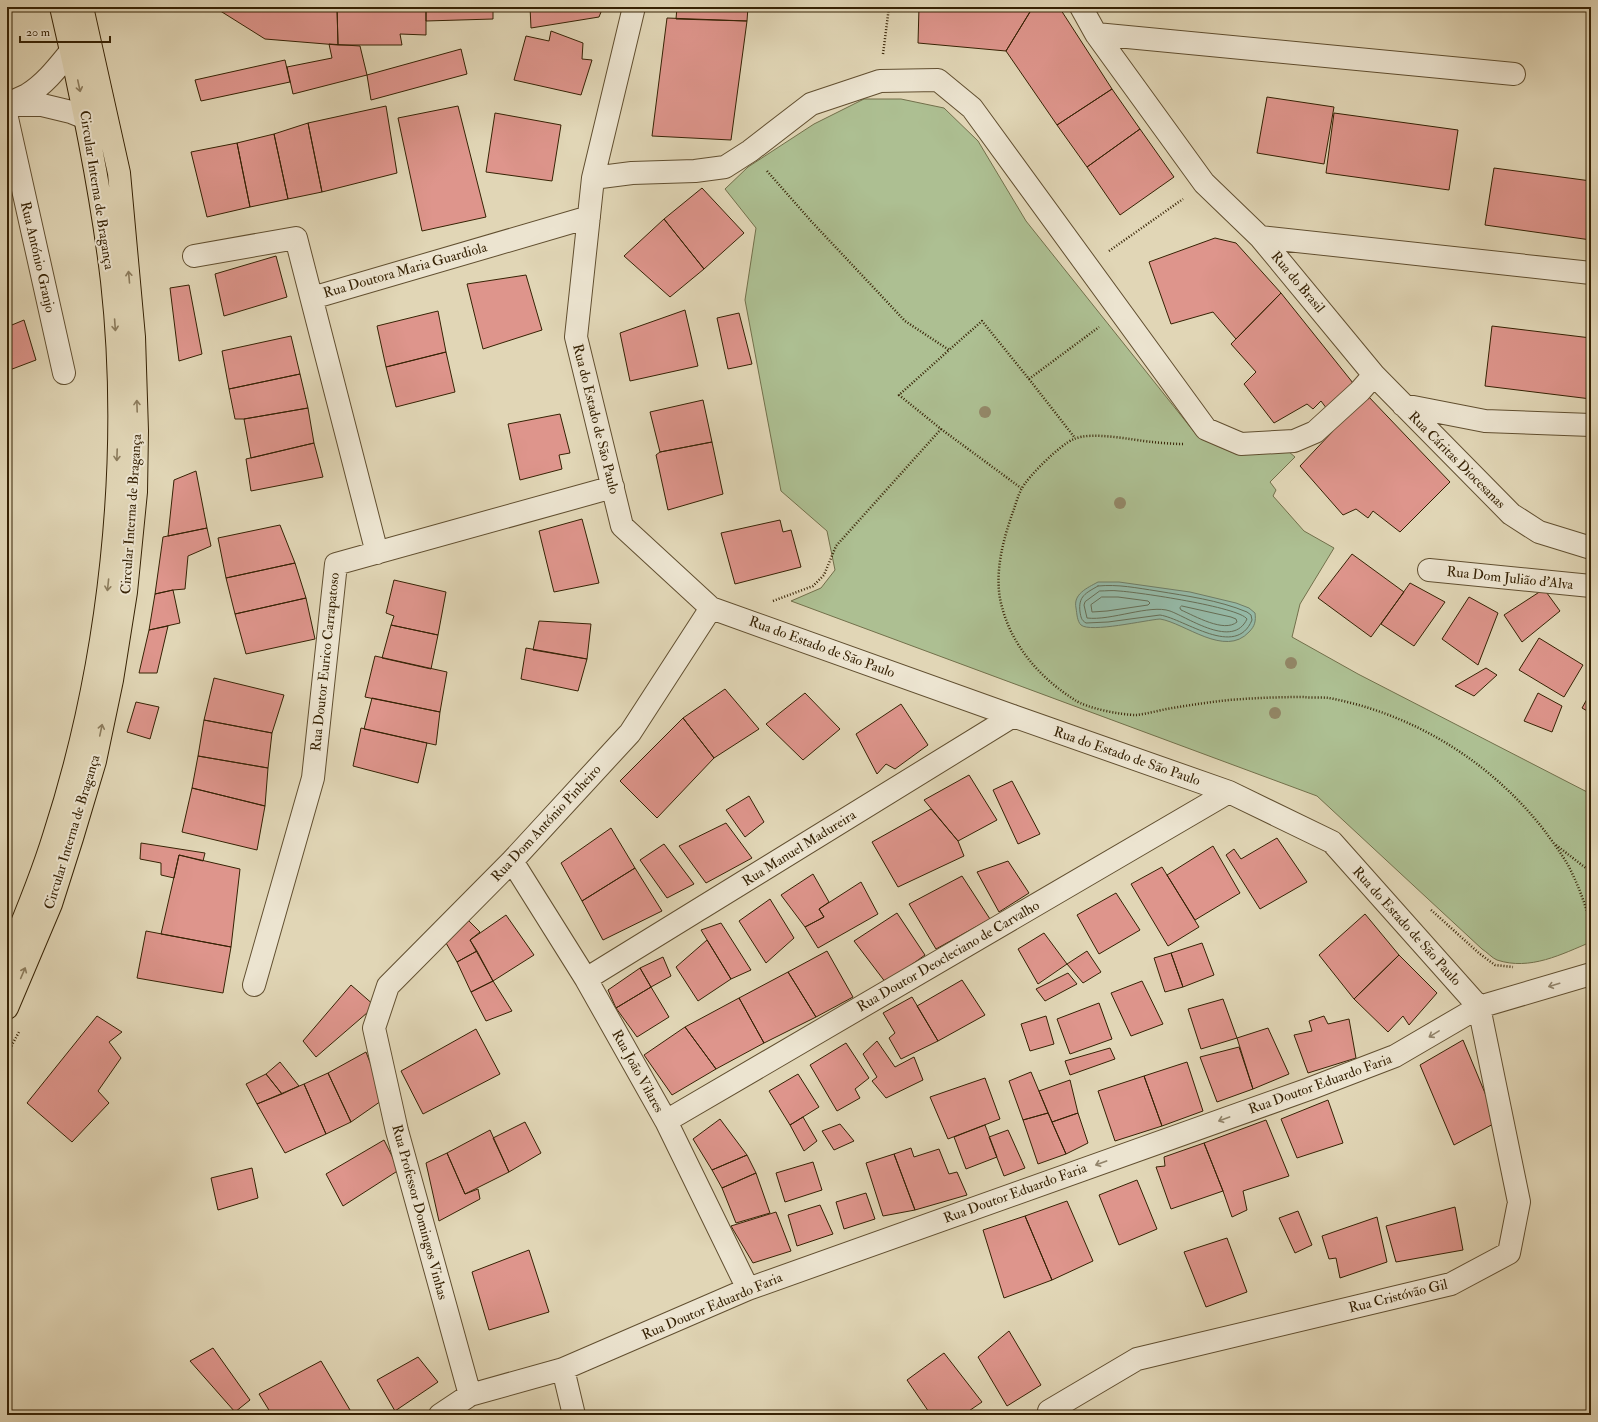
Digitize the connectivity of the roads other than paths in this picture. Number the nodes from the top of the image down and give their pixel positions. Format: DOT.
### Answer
graph roads {
  1 [pos="61,7"];
  2 [pos="82,7"];
  3 [pos="634,7"];
  4 [pos="1081,7"];
  5 [pos="1096,34"];
  6 [pos="71,51"];
  7 [pos="1514,74"];
  8 [pos="7,105"];
  9 [pos="7,118"];
  10 [pos="86,118"];
  11 [pos="594,178"];
  12 [pos="589,217"];
  13 [pos="1260,237"];
  14 [pos="194,256"];
  15 [pos="1591,274"];
  16 [pos="312,298"];
  17 [pos="64,373"];
  18 [pos="1374,375"];
  19 [pos="1403,405"];
  20 [pos="1591,425"];
  21 [pos="613,487"];
  22 [pos="1591,548"];
  23 [pos="377,553"];
  24 [pos="1429,570"];
  25 [pos="1591,586"];
  26 [pos="711,608"];
  27 [pos="1013,716"];
  28 [pos="1229,792"];
  29 [pos="512,861"];
  30 [pos="7,959"];
  31 [pos="1591,974"];
  32 [pos="586,979"];
  33 [pos="254,985"];
  34 [pos="1479,1007"];
  35 [pos="7,1008"];
  36 [pos="374,1028"];
  37 [pos="666,1121"];
  38 [pos="748,1289"];
  39 [pos="563,1369"];
  40 [pos="470,1395"];
  41 [pos="1049,1411"];
  42 [pos="440,1415"];
  43 [pos="574,1415"];
  1 -- 6 [label="main road, Circular Interna de Bragança"];
  35 -- 2 [label="main road, Circular Interna de Bragança, one-way"];
  3 -- 11 [label="street, Rua do Estado de São Paulo"];
  4 -- 5 [label="street, Rua do Brasil"];
  5 -- 7 [label="street"];
  5 -- 13 [label="street, Rua do Brasil"];
  6 -- 8 [label="street"];
  6 -- 10 [label="main road, Circular Interna de Bragança, one-way"];
  8 -- 10 [label="street"];
  9 -- 17 [label="street, Rua António Granjo"];
  10 -- 30 [label="main road, Circular Interna de Bragança, one-way"];
  11 -- 12 [label="street, Rua do Estado de São Paulo"];
  11 -- 18 [label="street"];
  12 -- 16 [label="street, Rua Doutora Maria Guardiola"];
  12 -- 21 [label="street, Rua do Estado de São Paulo"];
  13 -- 15 [label="street"];
  13 -- 18 [label="street, Rua do Brasil"];
  14 -- 16 [label="street, Rua Doutora Maria Guardiola"];
  16 -- 23 [label="street"];
  18 -- 19 [label="street, Rua do Brasil"];
  19 -- 20 [label="street"];
  19 -- 22 [label="street, Rua Cáritas Diocesanas"];
  21 -- 23 [label="street"];
  21 -- 26 [label="street, Rua do Estado de São Paulo"];
  23 -- 33 [label="street, Rua Doutor Eurico Carrapatoso"];
  24 -- 25 [label="street, Rua Dom Julião d'Alva"];
  26 -- 27 [label="street, Rua do Estado de São Paulo"];
  26 -- 29 [label="street, Rua Dom António Pinheiro"];
  27 -- 28 [label="street, Rua do Estado de São Paulo"];
  27 -- 32 [label="street, Rua Manuel Madureira"];
  28 -- 34 [label="street, Rua do Estado de São Paulo"];
  28 -- 37 [label="street, Rua Doutor Deocleciano de Carvalho"];
  29 -- 32 [label="street, Rua João Vilares"];
  29 -- 36 [label="street, Rua Dom António Pinheiro"];
  31 -- 34 [label="street, Rua Doutor Eduardo Faria, one-way"];
  32 -- 37 [label="street, Rua João Vilares"];
  34 -- 38 [label="street, Rua Doutor Eduardo Faria, one-way"];
  34 -- 41 [label="street, Rua Cristóvão Gil"];
  36 -- 40 [label="street, Rua Professor Domingos Vinhas"];
  37 -- 38 [label="street, Rua João Vilares"];
  38 -- 39 [label="street, Rua Doutor Eduardo Faria"];
  39 -- 40 [label="street, Rua Doutor Eduardo Faria"];
  39 -- 43 [label="street"];
  40 -- 42 [label="street, Rua Doutor Eduardo Faria"];
}
